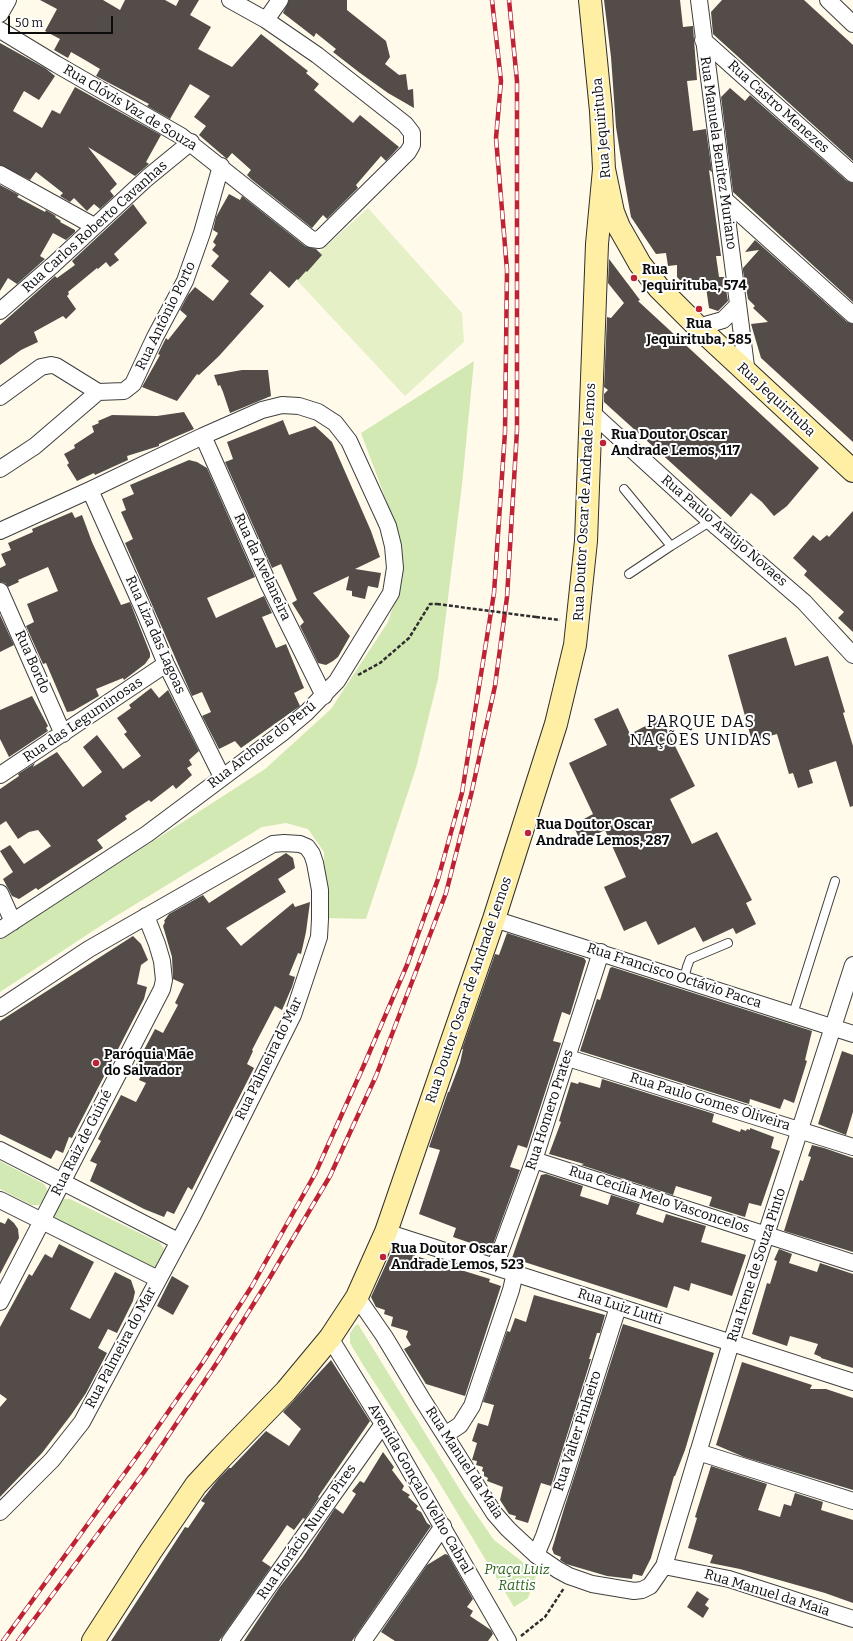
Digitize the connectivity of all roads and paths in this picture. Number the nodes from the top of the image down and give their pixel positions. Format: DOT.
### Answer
graph roads {
  1 [pos="8,0"];
  2 [pos="230,0"];
  3 [pos="280,0"];
  4 [pos="590,0"];
  5 [pos="698,0"];
  6 [pos="828,0"];
  7 [pos="0,14"];
  8 [pos="266,20"];
  9 [pos="853,24"];
  10 [pos="0,30"];
  11 [pos="703,40"];
  12 [pos="191,142"];
  13 [pos="221,166"];
  14 [pos="604,169"];
  15 [pos="0,174"];
  16 [pos="853,174"];
  17 [pos="724,200"];
  18 [pos="94,226"];
  19 [pos="619,227"];
  20 [pos="597,244"];
  21 [pos="738,306"];
  22 [pos="0,311"];
  23 [pos="853,315"];
  24 [pos="698,327"];
  25 [pos="748,374"];
  26 [pos="98,392"];
  27 [pos="0,397"];
  28 [pos="591,412"];
  29 [pos="203,436"];
  30 [pos="0,469"];
  31 [pos="853,471"];
  32 [pos="624,488"];
  33 [pos="90,490"];
  34 [pos="711,521"];
  35 [pos="0,531"];
  36 [pos="671,546"];
  37 [pos="629,574"];
  38 [pos="0,591"];
  39 [pos="578,622"];
  40 [pos="853,655"];
  41 [pos="166,664"];
  42 [pos="337,681"];
  43 [pos="324,696"];
  44 [pos="63,734"];
  45 [pos="0,775"];
  46 [pos="222,778"];
  47 [pos="835,882"];
  48 [pos="0,893"];
  49 [pos="146,916"];
  50 [pos="494,920"];
  51 [pos="6,926"];
  52 [pos="728,943"];
  53 [pos="602,952"];
  54 [pos="853,965"];
  55 [pos="684,979"];
  56 [pos="0,1008"];
  57 [pos="793,1014"];
  58 [pos="833,1027"];
  59 [pos="853,1034"];
  60 [pos="568,1058"];
  61 [pos="800,1130"];
  62 [pos="853,1147"];
  63 [pos="0,1150"];
  64 [pos="534,1160"];
  65 [pos="62,1182"];
  66 [pos="0,1200"];
  67 [pos="42,1221"];
  68 [pos="386,1232"];
  69 [pos="767,1235"];
  70 [pos="178,1241"];
  71 [pos="853,1263"];
  72 [pos="495,1266"];
  73 [pos="515,1273"];
  74 [pos="158,1279"];
  75 [pos="357,1297"];
  76 [pos="0,1302"];
  77 [pos="618,1307"];
  78 [pos="330,1338"];
  79 [pos="731,1343"];
  80 [pos="853,1382"];
  81 [pos="383,1424"];
  82 [pos="445,1435"];
  83 [pos="698,1452"];
  84 [pos="853,1501"];
  85 [pos="0,1512"];
  86 [pos="443,1526"];
  87 [pos="536,1555"];
  88 [pos="664,1566"];
  89 [pos="569,1576"];
  90 [pos="853,1619"];
  91 [pos="514,1639"];
  92 [pos="93,1641"];
  93 [pos="230,1641"];
  94 [pos="363,1641"];
  1 -- 7 [label="street"];
  2 -- 8 [label="street"];
  3 -- 8 [label="street"];
  4 -- 14 [label="street, Rua Jequirituba"];
  5 -- 11 [label="street, Rua Manuela Benitez Muriano"];
  6 -- 9 [label="street"];
  8 -- 13 [label="street, Rua Clóvis Vaz de Souza"];
  10 -- 12 [label="street, Rua Clóvis Vaz de Souza"];
  11 -- 16 [label="street, Rua Castro Menezes"];
  11 -- 17 [label="street, Rua Manuela Benitez Muriano"];
  12 -- 13 [label="street, Rua Clóvis Vaz de Souza"];
  12 -- 18 [label="street, Rua Carlos Roberto Cavanhas"];
  13 -- 26 [label="street, Rua Antônio Porto"];
  14 -- 19 [label="street, Rua Jequirituba"];
  14 -- 20 [label="street, Rua Doutor Oscar de Andrade Lemos"];
  15 -- 18 [label="street"];
  17 -- 21 [label="street, Rua Manuela Benitez Muriano"];
  17 -- 23 [label="street"];
  18 -- 22 [label="street, Rua Carlos Roberto Cavanhas"];
  19 -- 20 [label="street"];
  19 -- 24 [label="street, Rua Jequirituba"];
  20 -- 28 [label="street, Rua Doutor Oscar de Andrade Lemos"];
  21 -- 24 [label="street"];
  21 -- 25 [label="street, Rua Manuela Benitez Muriano"];
  24 -- 25 [label="street, Rua Jequirituba"];
  25 -- 31 [label="street, Rua Jequirituba"];
  26 -- 27 [label="street"];
  26 -- 30 [label="street"];
  28 -- 34 [label="street, Rua Paulo Araújo Novaes"];
  28 -- 39 [label="street, Rua Doutor Oscar de Andrade Lemos"];
  29 -- 33 [label="street, Rua Archote do Perú"];
  29 -- 42 [label="street, Rua Archote do Perú"];
  29 -- 43 [label="street, Rua da Avelaneira"];
  32 -- 36 [label="lane"];
  33 -- 35 [label="street, Rua Archote do Perú"];
  33 -- 41 [label="street, Rua Liza das Lagoas"];
  34 -- 36 [label="lane"];
  34 -- 40 [label="street, Rua Paulo Araújo Novaes"];
  36 -- 37 [label="lane"];
  38 -- 44 [label="street, Rua Bordo"];
  39 -- 42 [label="path, bridge"];
  39 -- 50 [label="street, Rua Doutor Oscar de Andrade Lemos"];
  41 -- 44 [label="street, Rua das Leguminosas"];
  41 -- 46 [label="street, Rua Liza das Lagoas"];
  42 -- 43 [label="street, Rua Archote do Perú"];
  43 -- 46 [label="street, Rua Archote do Perú"];
  44 -- 45 [label="street, Rua das Leguminosas"];
  46 -- 51 [label="street, Rua Archote do Perú"];
  47 -- 57 [label="lane"];
  48 -- 51 [label="street"];
  49 -- 56 [label="street, Rua Palmeira do Mar"];
  49 -- 65 [label="street, Rua Raiz de Guiné"];
  49 -- 70 [label="street, Rua Palmeira do Mar"];
  50 -- 53 [label="street, Rua Francisco Octávio Pacca"];
  50 -- 68 [label="street, Rua Doutor Oscar de Andrade Lemos"];
  52 -- 55 [label="lane"];
  53 -- 55 [label="street, Rua Francisco Octávio Pacca"];
  53 -- 60 [label="street, Rua Homero Prates"];
  54 -- 58 [label="street, Rua Irene de Souza Pinto"];
  55 -- 57 [label="street, Rua Francisco Octávio Pacca"];
  57 -- 58 [label="street, Rua Francisco Octávio Pacca"];
  58 -- 59 [label="street, Rua Francisco Octávio Pacca"];
  58 -- 61 [label="street, Rua Irene de Souza Pinto"];
  60 -- 61 [label="street, Rua Paulo Gomes Oliveira"];
  60 -- 64 [label="street, Rua Homero Prates"];
  61 -- 62 [label="street, Rua Paulo Gomes Oliveira"];
  61 -- 69 [label="street, Rua Irene de Souza Pinto"];
  63 -- 65 [label="street"];
  64 -- 69 [label="street, Rua Cecília Melo Vasconcelos"];
  64 -- 72 [label="street, Rua Homero Prates"];
  65 -- 67 [label="street, Rua Raiz de Guiné"];
  65 -- 70 [label="street"];
  66 -- 67 [label="street"];
  67 -- 74 [label="street"];
  67 -- 76 [label="street, Rua Raiz de Guiné"];
  68 -- 72 [label="street, Rua Luiz Lutti"];
  68 -- 75 [label="street, Rua Doutor Oscar de Andrade Lemos"];
  69 -- 71 [label="street, Rua Cecília Melo Vasconcelos"];
  69 -- 79 [label="street, Rua Irene de Souza Pinto"];
  70 -- 74 [label="street, Rua Palmeira do Mar"];
  72 -- 73 [label="street, Rua Luiz Lutti"];
  73 -- 77 [label="street, Rua Luiz Lutti"];
  73 -- 82 [label="street"];
  74 -- 85 [label="street, Rua Palmeira do Mar"];
  75 -- 78 [label="street, Rua Doutor Oscar de Andrade Lemos"];
  75 -- 82 [label="street, Rua Manuel da Maia"];
  77 -- 79 [label="street, Rua Luiz Lutti"];
  77 -- 87 [label="street, Rua Valter Pinheiro"];
  78 -- 81 [label="street, Avenida Gonçalo Velho Cabral"];
  78 -- 92 [label="street, Rua Doutor Oscar de Andrade Lemos"];
  79 -- 80 [label="street, Rua Luiz Lutti"];
  79 -- 83 [label="street, Rua Irene de Souza Pinto"];
  81 -- 86 [label="street, Avenida Gonçalo Velho Cabral"];
  81 -- 93 [label="street, Rua Horácio Nunes Pires"];
  82 -- 87 [label="street, Rua Manuel da Maia"];
  83 -- 84 [label="street"];
  83 -- 88 [label="street, Rua Irene de Souza Pinto"];
  86 -- 91 [label="street, Avenida Gonçalo Velho Cabral"];
  86 -- 94 [label="street"];
  87 -- 89 [label="street, Rua Manuel da Maia"];
  88 -- 89 [label="street, Rua Manuel da Maia"];
  88 -- 90 [label="street, Rua Manuel da Maia"];
  89 -- 91 [label="path"];
}
